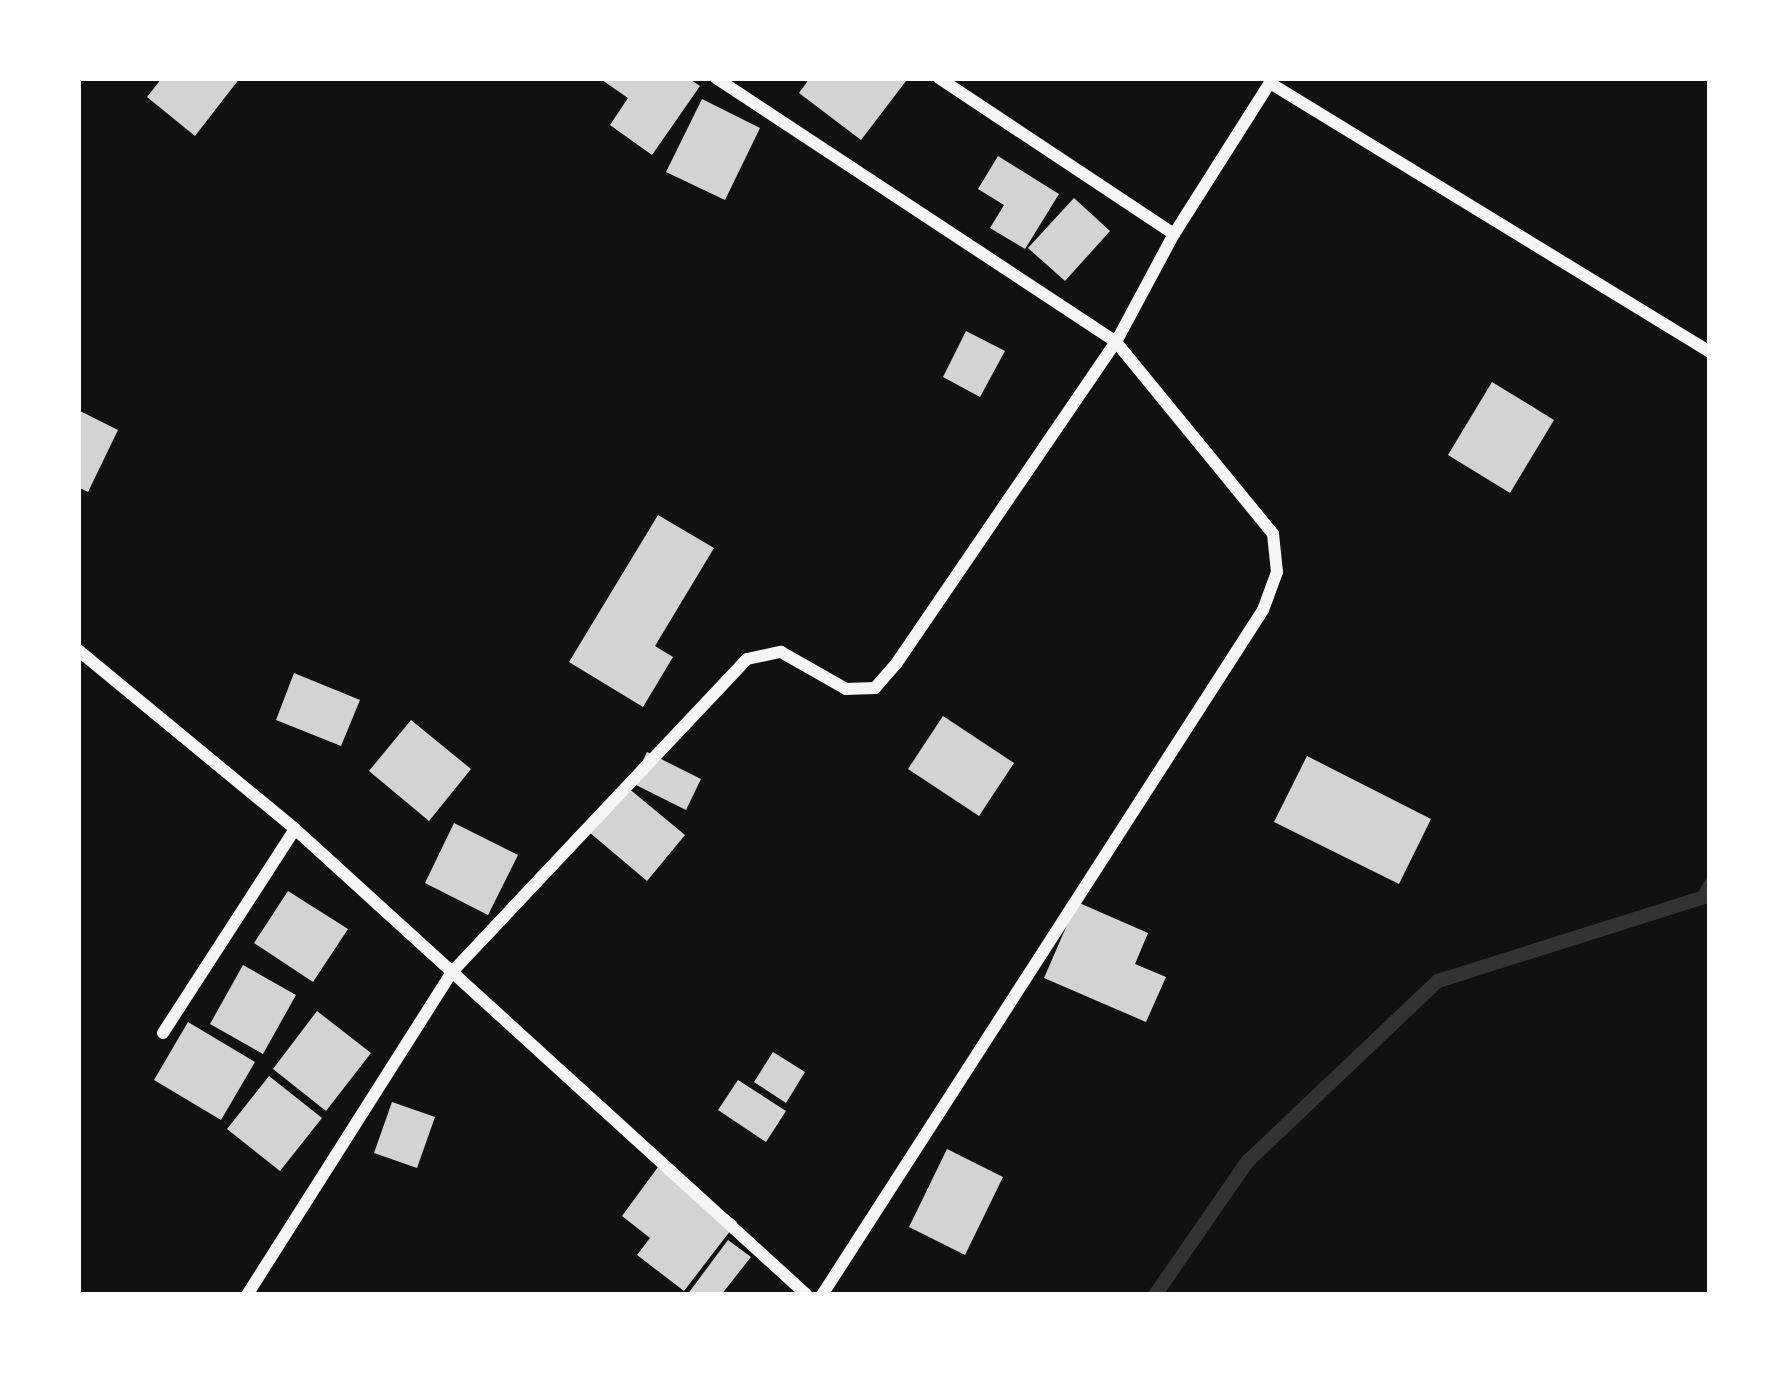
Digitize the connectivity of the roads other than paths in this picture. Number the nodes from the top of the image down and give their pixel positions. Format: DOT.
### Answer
graph roads {
  1 [pos="716,78"];
  2 [pos="939,78"];
  3 [pos="1271,80"];
  4 [pos="1174,234"];
  5 [pos="1116,342"];
  6 [pos="1710,352"];
  7 [pos="78,650"];
  8 [pos="295,829"];
  9 [pos="452,972"];
  10 [pos="163,1034"];
  11 [pos="247,1295"];
  12 [pos="807,1295"];
  13 [pos="822,1295"];
  1 -- 5 [label="street"];
  2 -- 4 [label="street"];
  3 -- 4 [label="street"];
  3 -- 6 [label="street"];
  4 -- 5 [label="street"];
  5 -- 9 [label="street"];
  5 -- 13 [label="street"];
  7 -- 8 [label="street"];
  8 -- 9 [label="street"];
  8 -- 10 [label="street"];
  9 -- 11 [label="street"];
  9 -- 12 [label="street"];
}
